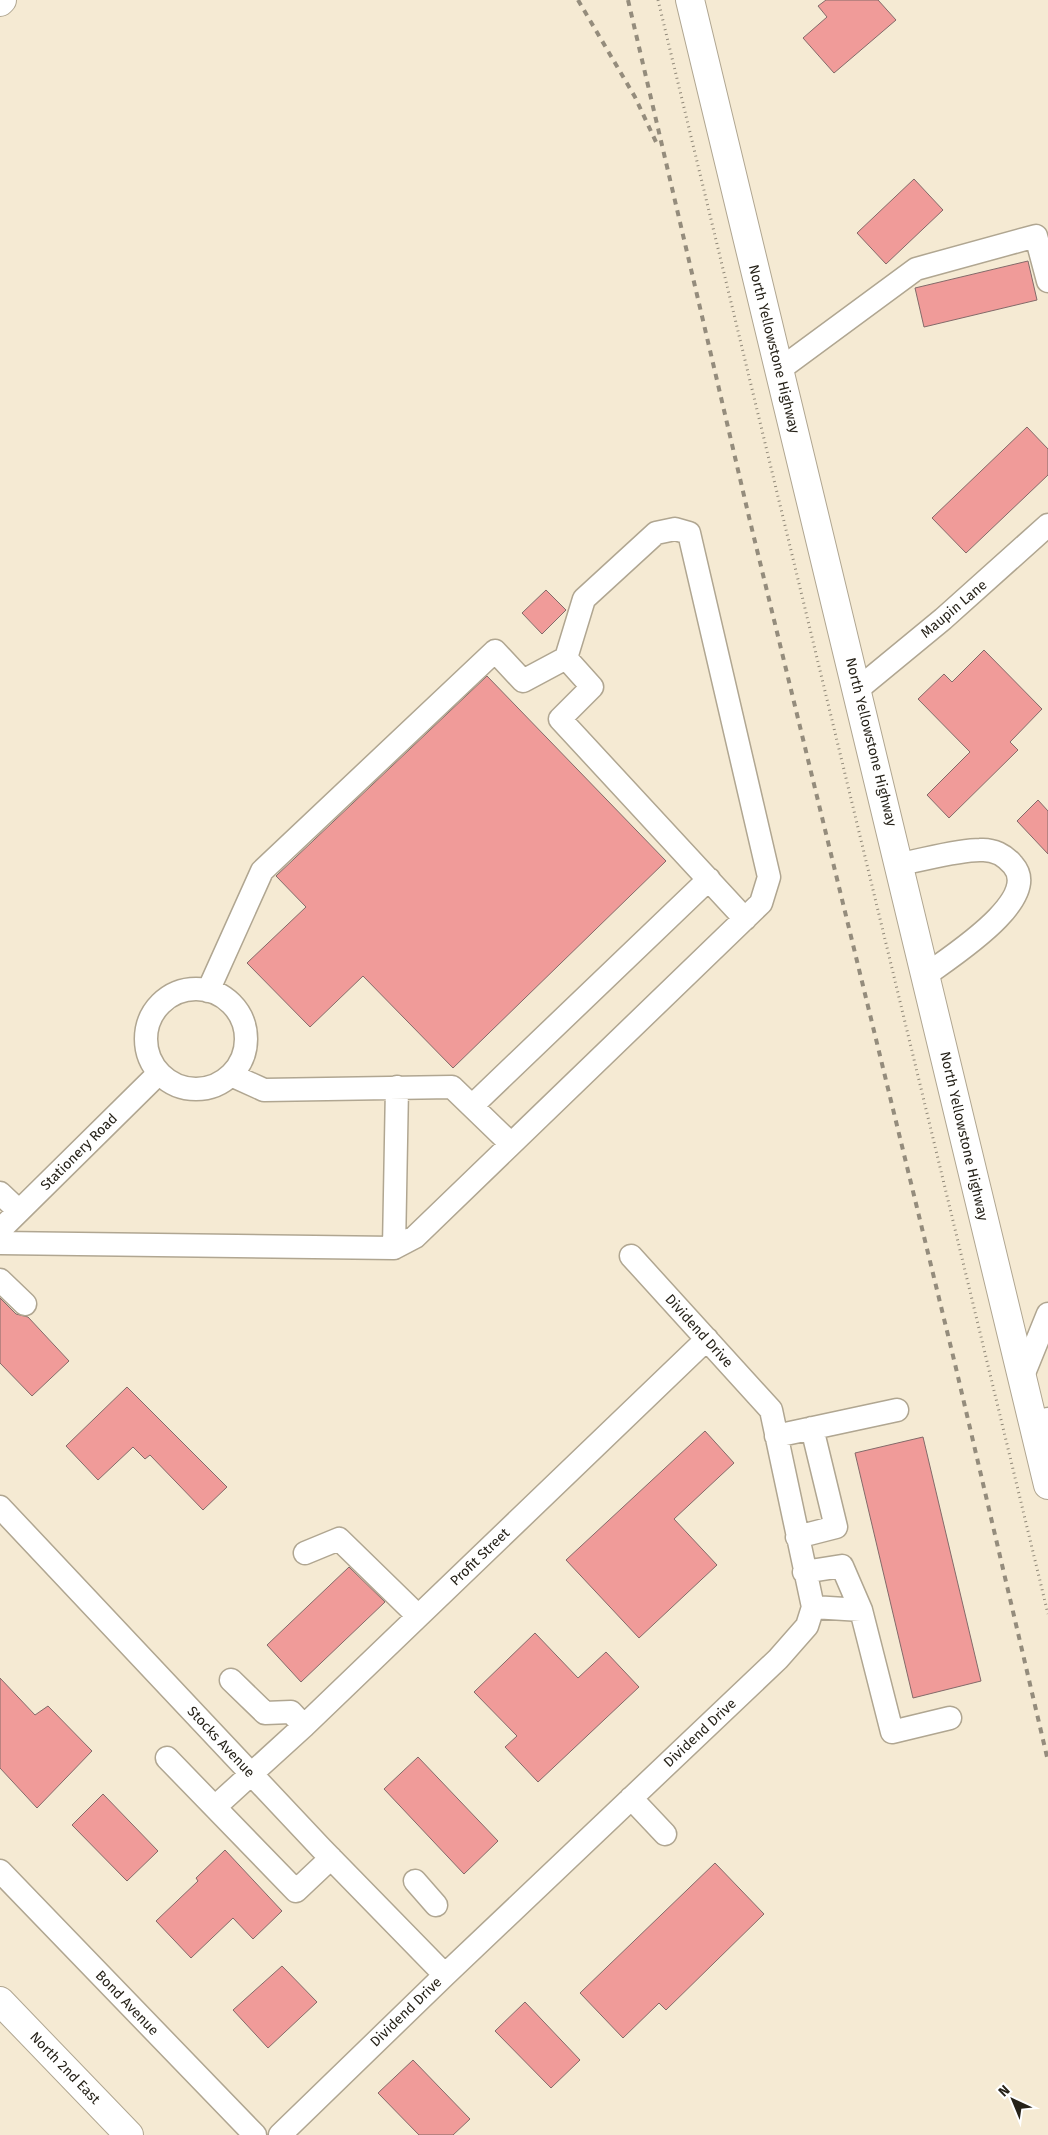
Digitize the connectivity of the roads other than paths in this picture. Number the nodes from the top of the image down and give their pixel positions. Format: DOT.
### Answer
graph roads {
  1 [pos="690,0"];
  2 [pos="1048,281"];
  3 [pos="779,370"];
  4 [pos="1048,526"];
  5 [pos="566,658"];
  6 [pos="858,689"];
  7 [pos="900,864"];
  8 [pos="709,879"];
  9 [pos="745,918"];
  10 [pos="926,975"];
  11 [pos="208,991"];
  12 [pos="158,1074"];
  13 [pos="231,1075"];
  14 [pos="397,1087"];
  15 [pos="472,1106"];
  16 [pos="511,1144"];
  17 [pos="0,1193"];
  18 [pos="18,1212"];
  19 [pos="0,1230"];
  20 [pos="0,1243"];
  21 [pos="394,1248"];
  22 [pos="631,1256"];
  23 [pos="0,1280"];
  24 [pos="25,1304"];
  25 [pos="1048,1314"];
  26 [pos="707,1339"];
  27 [pos="1022,1378"];
  28 [pos="897,1410"];
  29 [pos="812,1428"];
  30 [pos="1042,1428"];
  31 [pos="776,1436"];
  32 [pos="1048,1485"];
  33 [pos="0,1506"];
  34 [pos="797,1537"];
  35 [pos="305,1553"];
  36 [pos="804,1572"];
  37 [pos="813,1607"];
  38 [pos="861,1610"];
  39 [pos="418,1616"];
  40 [pos="232,1680"];
  41 [pos="950,1718"];
  42 [pos="304,1726"];
  43 [pos="168,1758"];
  44 [pos="251,1772"];
  45 [pos="631,1798"];
  46 [pos="215,1807"];
  47 [pos="665,1834"];
  48 [pos="331,1858"];
  49 [pos="0,1871"];
  50 [pos="414,1881"];
  51 [pos="436,1905"];
  52 [pos="445,1975"];
  53 [pos="0,2001"];
  54 [pos="129,2135"];
  55 [pos="255,2135"];
  56 [pos="280,2135"];
  1 -- 3 [label="main road, North Yellowstone Highway"];
  2 -- 3 [label="street"];
  3 -- 6 [label="main road, North Yellowstone Highway"];
  4 -- 6 [label="street, Maupin Lane"];
  5 -- 8 [label="street"];
  5 -- 9 [label="street"];
  5 -- 11 [label="street"];
  6 -- 7 [label="main road, North Yellowstone Highway"];
  7 -- 10 [label="main road, North Yellowstone Highway"];
  7 -- 10 [label="street"];
  8 -- 9 [label="street"];
  8 -- 15 [label="street"];
  9 -- 16 [label="street"];
  10 -- 27 [label="main road, North Yellowstone Highway"];
  11 -- 12 [label="street"];
  11 -- 13 [label="street"];
  12 -- 13 [label="street"];
  12 -- 18 [label="street, Stationery Road"];
  13 -- 14 [label="street"];
  14 -- 15 [label="street"];
  14 -- 21 [label="street"];
  15 -- 16 [label="street"];
  16 -- 21 [label="street"];
  17 -- 18 [label="street"];
  18 -- 19 [label="street, Stationery Road"];
  20 -- 21 [label="street"];
  22 -- 26 [label="street, Dividend Drive"];
  23 -- 24 [label="street"];
  25 -- 27 [label="street"];
  26 -- 31 [label="street, Dividend Drive"];
  26 -- 39 [label="street, Profit Street"];
  27 -- 30 [label="main road, North Yellowstone Highway"];
  28 -- 29 [label="street"];
  29 -- 31 [label="street"];
  29 -- 34 [label="street"];
  30 -- 32 [label="main road, North Yellowstone Highway"];
  31 -- 34 [label="street, Dividend Drive"];
  33 -- 44 [label="street, Stocks Avenue"];
  34 -- 36 [label="street, Dividend Drive"];
  35 -- 39 [label="street"];
  36 -- 37 [label="street, Dividend Drive"];
  36 -- 38 [label="street"];
  37 -- 38 [label="street"];
  37 -- 45 [label="street, Dividend Drive"];
  38 -- 41 [label="street"];
  39 -- 42 [label="street, Profit Street"];
  40 -- 42 [label="street"];
  42 -- 44 [label="street, Profit Street"];
  43 -- 46 [label="street"];
  44 -- 46 [label="street, Profit Street"];
  44 -- 48 [label="street, Stocks Avenue"];
  45 -- 47 [label="street"];
  45 -- 52 [label="street, Dividend Drive"];
  46 -- 48 [label="street"];
  48 -- 52 [label="street, Stocks Avenue"];
  49 -- 55 [label="street, Bond Avenue"];
  50 -- 51 [label="street"];
  52 -- 56 [label="street, Dividend Drive"];
  53 -- 54 [label="main road, North 2nd East"];
}
